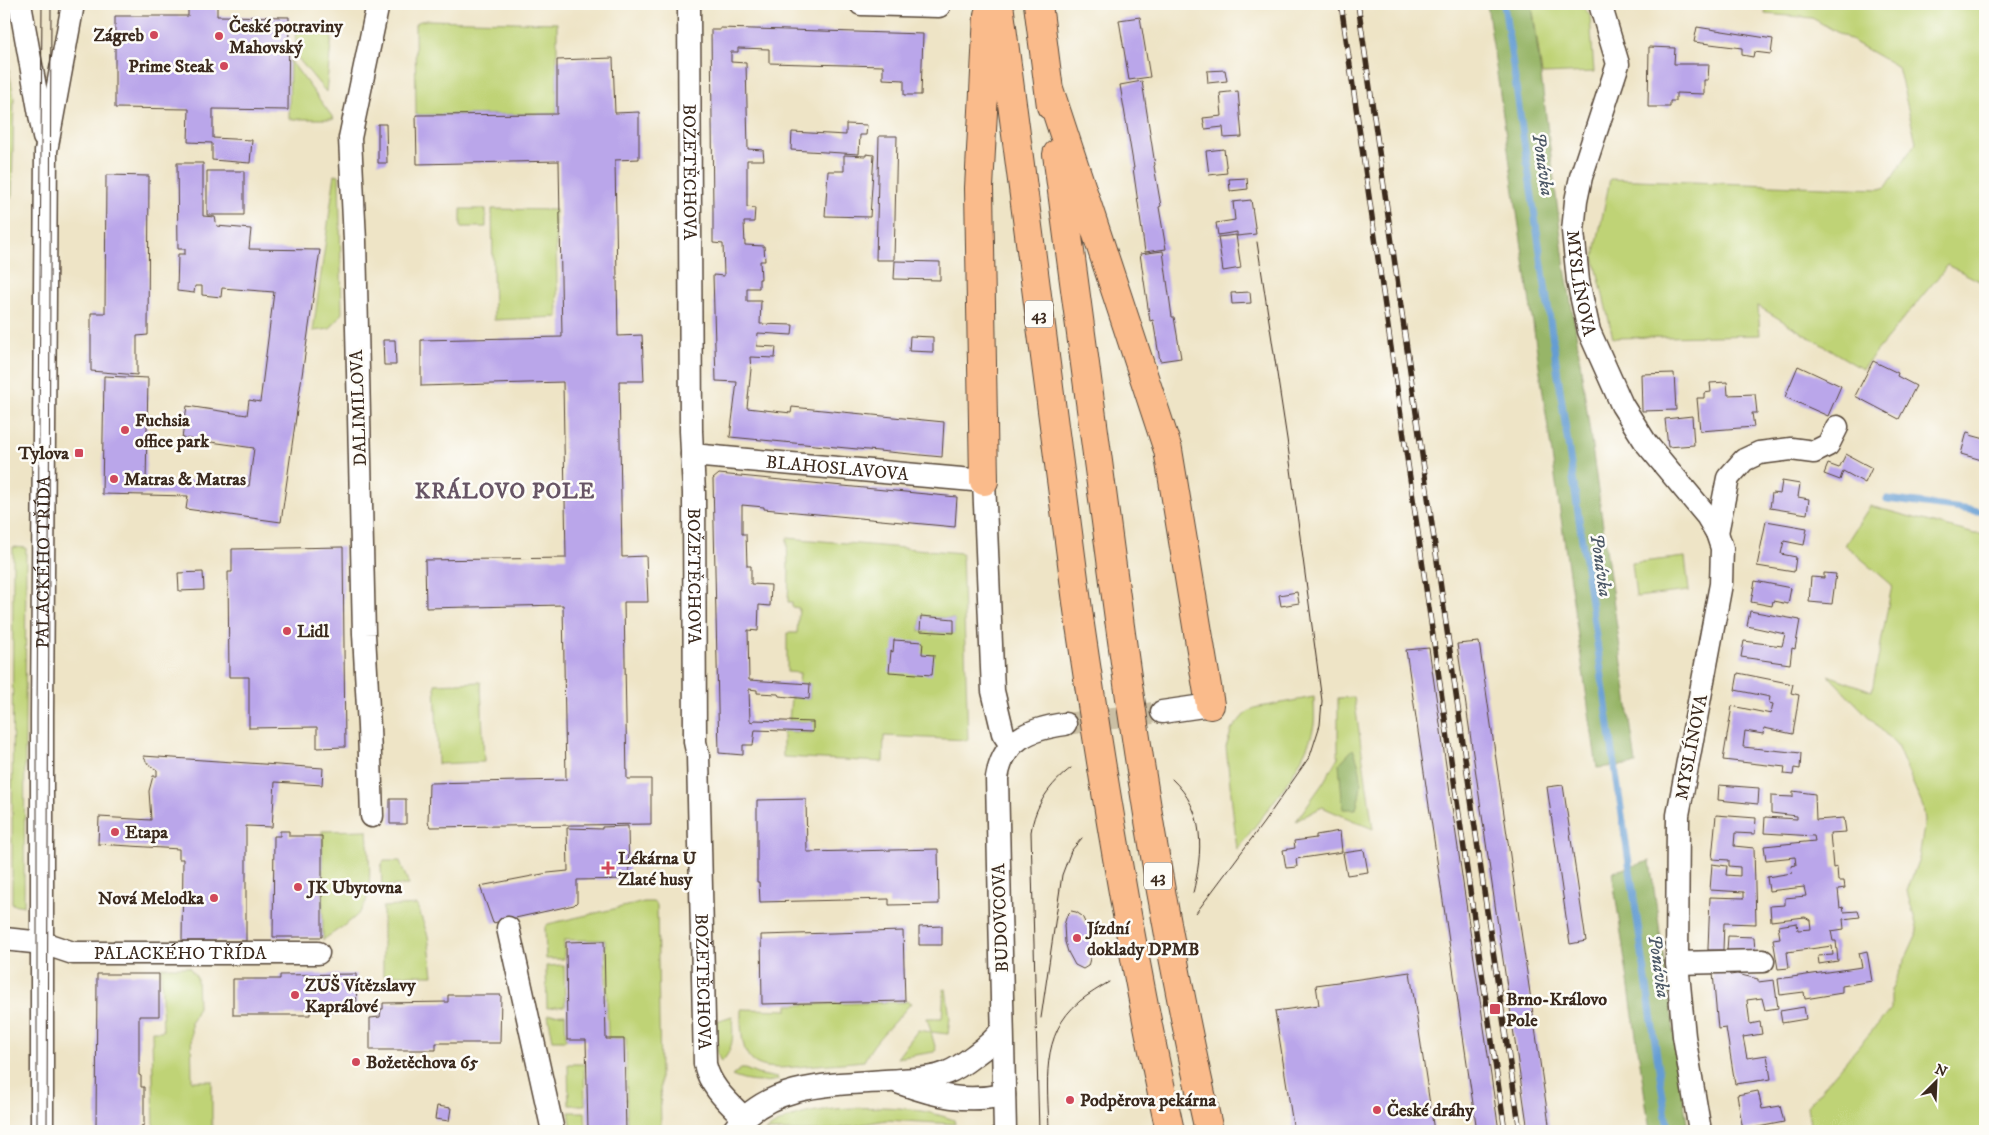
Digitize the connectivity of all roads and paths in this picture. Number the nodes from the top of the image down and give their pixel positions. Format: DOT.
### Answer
graph roads {
  1 [pos="20,4"];
  2 [pos="73,4"];
  3 [pos="378,4"];
  4 [pos="689,4"];
  5 [pos="861,4"];
  6 [pos="988,4"];
  7 [pos="999,4"];
  8 [pos="1038,4"];
  9 [pos="1600,4"];
  10 [pos="939,6"];
  11 [pos="1049,89"];
  12 [pos="46,151"];
  13 [pos="1837,427"];
  14 [pos="1814,452"];
  15 [pos="692,454"];
  16 [pos="1836,460"];
  17 [pos="984,481"];
  18 [pos="1717,532"];
  19 [pos="1210,705"];
  20 [pos="1162,712"];
  21 [pos="1065,724"];
  22 [pos="1011,745"];
  23 [pos="372,816"];
  24 [pos="508,928"];
  25 [pos="4,939"];
  26 [pos="43,943"];
  27 [pos="318,953"];
  28 [pos="1764,961"];
  29 [pos="1677,963"];
  30 [pos="1002,1029"];
  31 [pos="894,1081"];
  32 [pos="1004,1095"];
  33 [pos="738,1125"];
  34 [pos="42,1131"];
  35 [pos="552,1131"];
  36 [pos="1005,1131"];
  37 [pos="1170,1131"];
  38 [pos="1209,1131"];
  39 [pos="1700,1131"];
  1 -- 12 [label="street, PALACKÉHO TŘÍDA"];
  2 -- 12 [label="street, PALACKÉHO TŘÍDA"];
  3 -- 23 [label="street, DALIMILOVA"];
  4 -- 15 [label="street, BOŽETĚCHOVA"];
  5 -- 10 [label="street"];
  6 -- 17 [label="highway"];
  7 -- 37 [label="highway, 43, bridge"];
  8 -- 11 [label="highway, 43"];
  9 -- 18 [label="street, MYSLÍNOVA"];
  11 -- 19 [label="highway"];
  11 -- 38 [label="highway, 43, bridge"];
  12 -- 26 [label="street, PALACKÉHO TŘÍDA"];
  13 -- 14 [label="street"];
  14 -- 16 [label="street, MYSLÍNOVA"];
  14 -- 18 [label="street, MYSLÍNOVA"];
  15 -- 17 [label="street, BLAHOSLAVOVA"];
  15 -- 33 [label="street, BOŽETĚCHOVA"];
  17 -- 22 [label="street"];
  18 -- 29 [label="street, MYSLÍNOVA"];
  19 -- 20 [label="street"];
  21 -- 22 [label="street, BUDOVCOVA"];
  22 -- 30 [label="street, BUDOVCOVA"];
  24 -- 35 [label="street"];
  25 -- 26 [label="street"];
  26 -- 27 [label="street, PALACKÉHO TŘÍDA"];
  26 -- 34 [label="street, PALACKÉHO TŘÍDA"];
  28 -- 29 [label="street"];
  29 -- 39 [label="street, MYSLÍNOVA"];
  30 -- 31 [label="street"];
  30 -- 32 [label="street, BUDOVCOVA"];
  31 -- 32 [label="street"];
  31 -- 33 [label="street"];
  32 -- 36 [label="street, BUDOVCOVA"];
}
